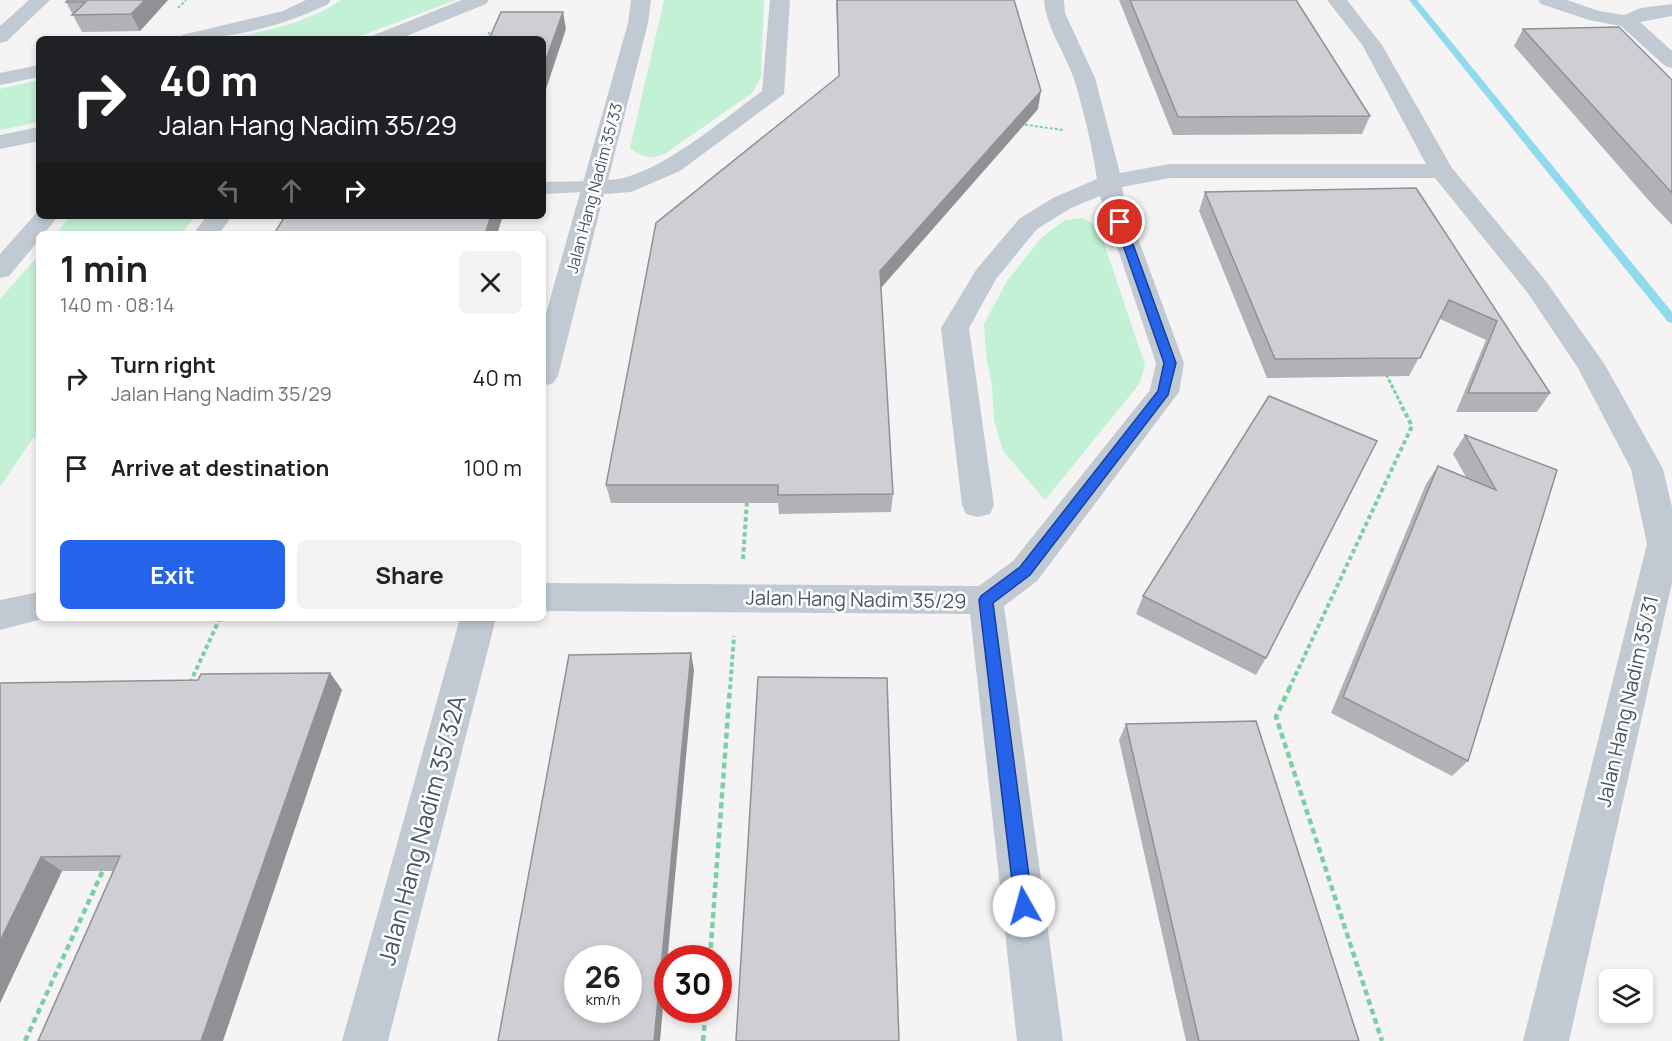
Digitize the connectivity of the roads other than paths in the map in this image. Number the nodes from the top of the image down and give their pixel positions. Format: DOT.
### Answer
graph roads {
  1 [pos="40,0"];
  2 [pos="321,0"];
  3 [pos="479,0"];
  4 [pos="641,0"];
  5 [pos="780,0"];
  6 [pos="1054,0"];
  7 [pos="1337,0"];
  8 [pos="1548,0"];
  9 [pos="1672,10"];
  10 [pos="1627,21"];
  11 [pos="202,36"];
  12 [pos="389,36"];
  13 [pos="0,37"];
  14 [pos="1672,62"];
  15 [pos="36,72"];
  16 [pos="0,79"];
  17 [pos="36,135"];
  18 [pos="0,142"];
  19 [pos="1442,171"];
  20 [pos="1109,183"];
  21 [pos="594,187"];
  22 [pos="546,188"];
  23 [pos="43,219"];
  24 [pos="218,219"];
  25 [pos="208,231"];
  26 [pos="0,270"];
  27 [pos="546,365"];
  28 [pos="978,506"];
  29 [pos="546,597"];
  30 [pos="986,600"];
  31 [pos="36,607"];
  32 [pos="0,615"];
  33 [pos="477,621"];
  34 [pos="365,1041"];
  35 [pos="1040,1041"];
  36 [pos="1546,1041"];
  1 -- 13 [label="street"];
  2 -- 11 [label="street"];
  3 -- 12 [label="street"];
  4 -- 21 [label="street, Jalan Hang Nadim 35/33"];
  5 -- 21 [label="street"];
  6 -- 20 [label="street, Jalan Hang Nadim 35/29"];
  7 -- 19 [label="street, Jalan Hang Nadim 35/31"];
  8 -- 10 [label="street"];
  9 -- 10 [label="street"];
  10 -- 14 [label="street"];
  15 -- 16 [label="street"];
  17 -- 18 [label="street"];
  19 -- 20 [label="street"];
  19 -- 36 [label="street, Jalan Hang Nadim 35/31"];
  20 -- 28 [label="street"];
  20 -- 30 [label="street, Jalan Hang Nadim 35/29"];
  21 -- 22 [label="lane"];
  21 -- 27 [label="street, Jalan Hang Nadim 35/33"];
  23 -- 26 [label="street"];
  24 -- 25 [label="street"];
  29 -- 30 [label="street, Jalan Hang Nadim 35/29"];
  30 -- 35 [label="street"];
  31 -- 32 [label="street"];
  33 -- 34 [label="street, Jalan Hang Nadim 35/32A"];
}
